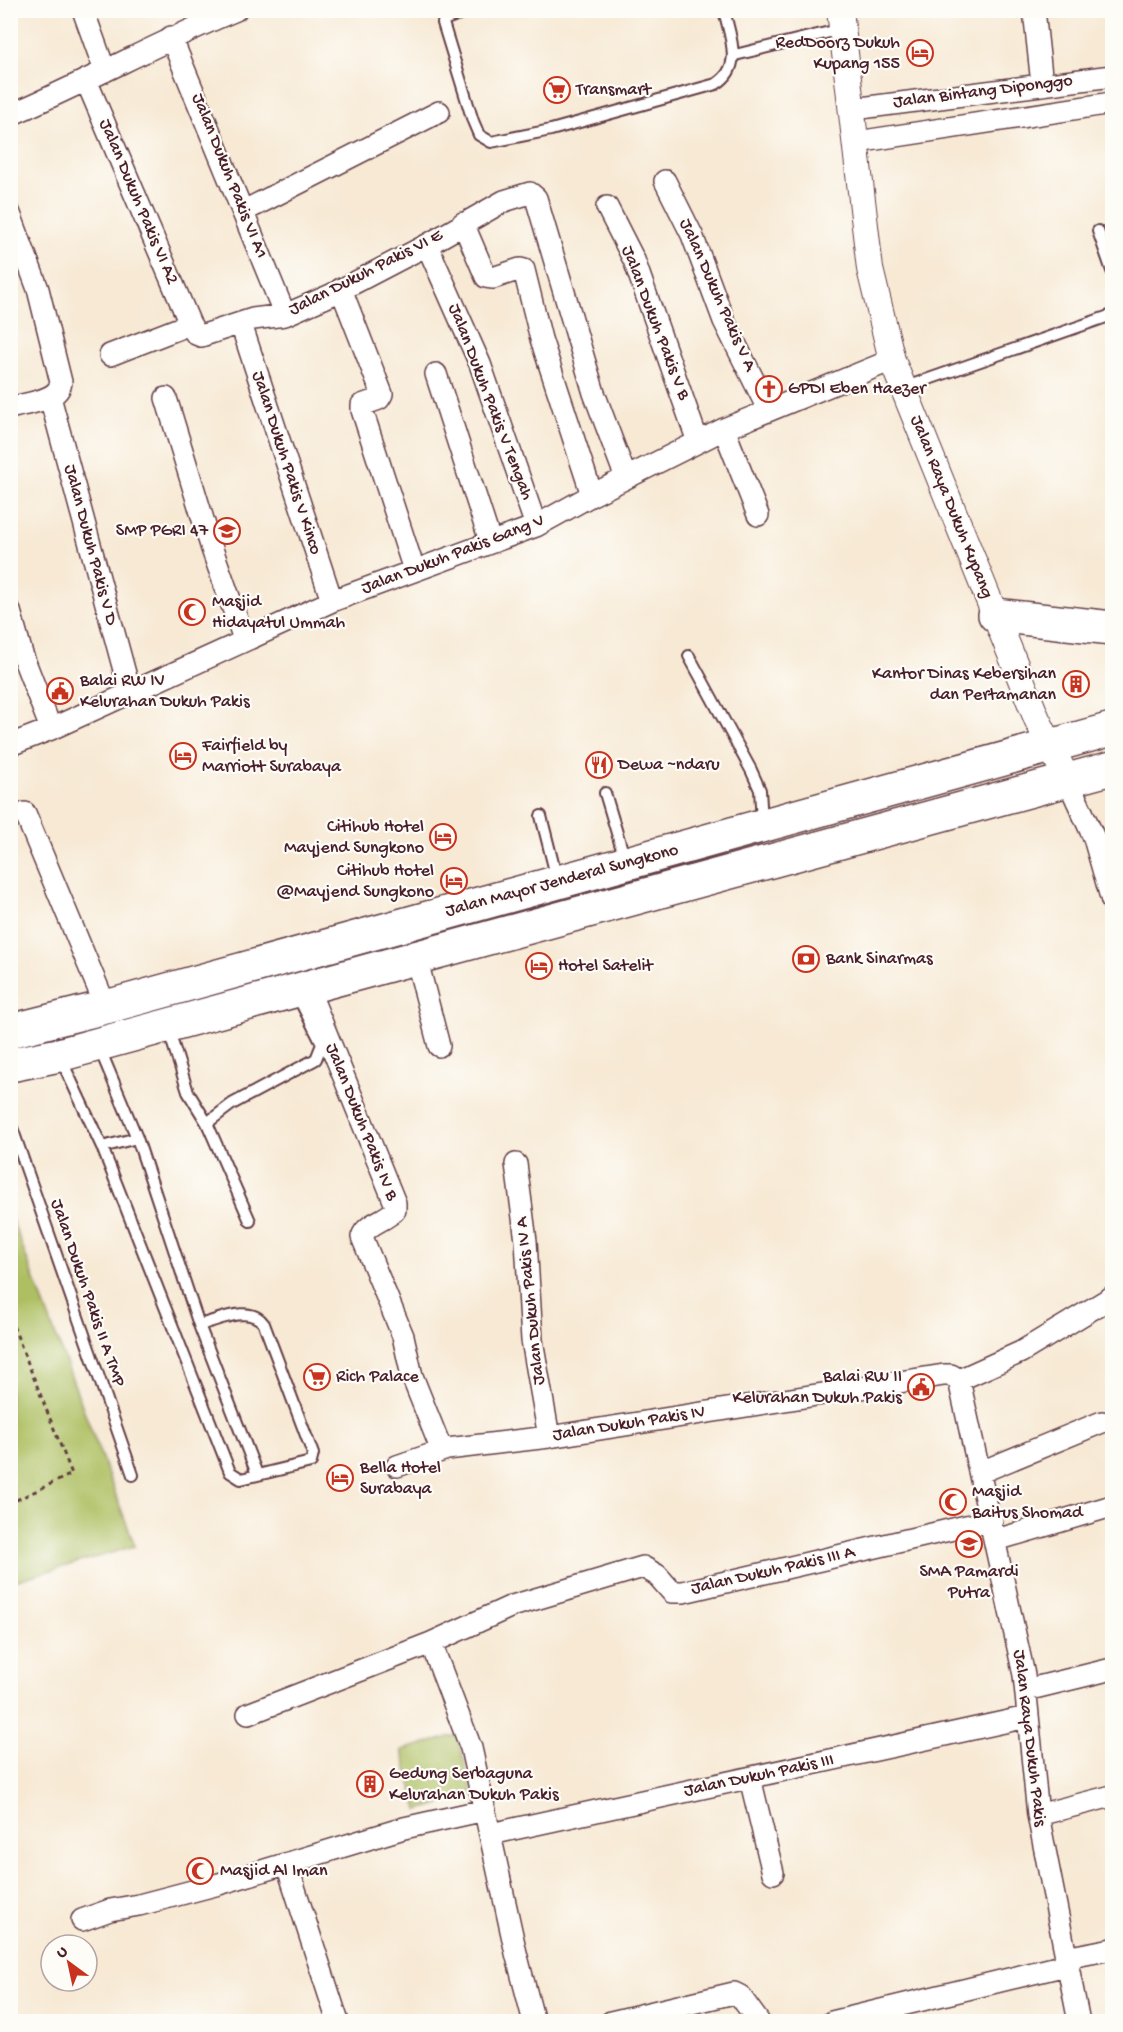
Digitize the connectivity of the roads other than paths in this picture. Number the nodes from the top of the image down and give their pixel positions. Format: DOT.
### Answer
graph roads {
  1 [pos="83,10"];
  2 [pos="237,10"];
  3 [pos="470,10"];
  4 [pos="724,10"];
  5 [pos="1034,10"];
  6 [pos="195,18"];
  7 [pos="834,25"];
  8 [pos="171,37"];
  9 [pos="735,55"];
  10 [pos="105,71"];
  11 [pos="1113,76"];
  12 [pos="86,80"];
  13 [pos="1042,84"];
  14 [pos="1113,103"];
  15 [pos="853,109"];
  16 [pos="439,112"];
  17 [pos="10,115"];
  18 [pos="857,142"];
  19 [pos="665,181"];
  20 [pos="606,207"];
  21 [pos="244,212"];
  22 [pos="10,214"];
  23 [pos="463,223"];
  24 [pos="1098,231"];
  25 [pos="427,245"];
  26 [pos="1113,271"];
  27 [pos="340,289"];
  28 [pos="285,315"];
  29 [pos="1113,315"];
  30 [pos="190,324"];
  31 [pos="241,324"];
  32 [pos="110,355"];
  33 [pos="892,360"];
  34 [pos="436,374"];
  35 [pos="903,388"];
  36 [pos="55,392"];
  37 [pos="165,398"];
  38 [pos="10,408"];
  39 [pos="768,409"];
  40 [pos="724,429"];
  41 [pos="698,442"];
  42 [pos="626,478"];
  43 [pos="592,495"];
  44 [pos="758,515"];
  45 [pos="536,526"];
  46 [pos="490,541"];
  47 [pos="414,570"];
  48 [pos="332,602"];
  49 [pos="10,611"];
  50 [pos="995,615"];
  51 [pos="1113,628"];
  52 [pos="244,639"];
  53 [pos="689,656"];
  54 [pos="130,692"];
  55 [pos="51,729"];
  56 [pos="1113,729"];
  57 [pos="10,745"];
  58 [pos="1050,746"];
  59 [pos="1113,768"];
  60 [pos="1068,780"];
  61 [pos="605,793"];
  62 [pos="25,813"];
  63 [pos="541,816"];
  64 [pos="762,825"];
  65 [pos="626,863"];
  66 [pos="558,882"];
  67 [pos="1113,901"];
  68 [pos="416,957"];
  69 [pos="301,988"];
  70 [pos="109,1006"];
  71 [pos="167,1024"];
  72 [pos="10,1031"];
  73 [pos="112,1039"];
  74 [pos="439,1046"];
  75 [pos="59,1054"];
  76 [pos="10,1065"];
  77 [pos="10,1122"];
  78 [pos="207,1123"];
  79 [pos="136,1138"];
  80 [pos="102,1147"];
  81 [pos="516,1164"];
  82 [pos="249,1221"];
  83 [pos="1113,1296"];
  84 [pos="199,1325"];
  85 [pos="959,1380"];
  86 [pos="1102,1422"];
  87 [pos="549,1437"];
  88 [pos="444,1447"];
  89 [pos="397,1466"];
  90 [pos="981,1473"];
  91 [pos="257,1474"];
  92 [pos="133,1475"];
  93 [pos="1113,1506"];
  94 [pos="994,1530"];
  95 [pos="431,1643"];
  96 [pos="1113,1669"];
  97 [pos="1026,1690"];
  98 [pos="248,1714"];
  99 [pos="1027,1717"];
  100 [pos="750,1778"];
  101 [pos="1113,1796"];
  102 [pos="485,1810"];
  103 [pos="1038,1815"];
  104 [pos="491,1834"];
  105 [pos="287,1865"];
  106 [pos="773,1873"];
  107 [pos="82,1920"];
  108 [pos="1113,1949"];
  109 [pos="1066,1962"];
  110 [pos="339,2022"];
  111 [pos="534,2022"];
  112 [pos="611,2022"];
  113 [pos="759,2022"];
  114 [pos="832,2022"];
  115 [pos="1079,2022"];
  1 -- 10 [label="street"];
  2 -- 6 [label="street"];
  3 -- 9 [label="lane"];
  4 -- 9 [label="lane"];
  5 -- 13 [label="street"];
  6 -- 8 [label="street"];
  7 -- 9 [label="lane"];
  7 -- 15 [label="street, Jalan Raya Dukuh Kupang"];
  8 -- 10 [label="street"];
  8 -- 21 [label="street, Jalan Dukuh Pakis VI A1"];
  10 -- 12 [label="street"];
  11 -- 13 [label="street, Jalan Bintang Diponggo"];
  12 -- 17 [label="street"];
  12 -- 30 [label="street, Jalan Dukuh Pakis VI A2"];
  13 -- 15 [label="street, Jalan Bintang Diponggo"];
  14 -- 18 [label="street, Jalan Bintang Diponggo"];
  15 -- 18 [label="street, Jalan Raya Dukuh Kupang"];
  16 -- 21 [label="street"];
  18 -- 33 [label="street, Jalan Raya Dukuh Kupang"];
  19 -- 39 [label="street, Jalan Dukuh Pakis V A"];
  20 -- 41 [label="street, Jalan Dukuh Pakis V B"];
  21 -- 28 [label="street, Jalan Dukuh Pakis VI A1"];
  22 -- 36 [label="street, Jalan Dukuh Pakis V D"];
  23 -- 25 [label="street, Jalan Dukuh Pakis VI E"];
  23 -- 42 [label="street, Jalan Dukuh Pakis VI E"];
  23 -- 43 [label="street"];
  24 -- 26 [label="lane"];
  25 -- 27 [label="street, Jalan Dukuh Pakis VI E"];
  25 -- 45 [label="street, Jalan Dukuh Pakis V Tengah"];
  27 -- 28 [label="street, Jalan Dukuh Pakis VI E"];
  27 -- 47 [label="street"];
  28 -- 31 [label="street, Jalan Dukuh Pakis VI E"];
  29 -- 35 [label="lane"];
  30 -- 31 [label="street, Jalan Dukuh Pakis VI E"];
  30 -- 32 [label="street"];
  31 -- 48 [label="street, Jalan Dukuh Pakis V Kinco"];
  33 -- 35 [label="street, Jalan Raya Dukuh Kupang"];
  33 -- 39 [label="street, Jalan Dukuh Pakis Gang V"];
  34 -- 46 [label="street"];
  35 -- 50 [label="street, Jalan Raya Dukuh Kupang"];
  36 -- 38 [label="street"];
  36 -- 54 [label="street, Jalan Dukuh Pakis V D"];
  37 -- 52 [label="street"];
  39 -- 40 [label="street, Jalan Dukuh Pakis Gang V"];
  40 -- 41 [label="street, Jalan Dukuh Pakis Gang V"];
  40 -- 44 [label="street"];
  41 -- 42 [label="street, Jalan Dukuh Pakis Gang V"];
  42 -- 43 [label="street, Jalan Dukuh Pakis Gang V"];
  43 -- 45 [label="street, Jalan Dukuh Pakis Gang V"];
  45 -- 46 [label="street, Jalan Dukuh Pakis Gang V"];
  46 -- 47 [label="street, Jalan Dukuh Pakis Gang V"];
  47 -- 48 [label="street, Jalan Dukuh Pakis Gang V"];
  48 -- 52 [label="street, Jalan Dukuh Pakis Gang V"];
  49 -- 55 [label="street"];
  50 -- 51 [label="main road"];
  50 -- 58 [label="street, Jalan Raya Dukuh Kupang"];
  52 -- 54 [label="street, Jalan Dukuh Pakis Gang V"];
  53 -- 64 [label="lane"];
  54 -- 55 [label="street, Jalan Dukuh Pakis Gang V"];
  55 -- 57 [label="street, Jalan Dukuh Pakis Gang V"];
  56 -- 58 [label="main road, Jalan Mayor Jenderal Sungkono"];
  58 -- 60 [label="street, Jalan Raya Dukuh Kupang"];
  58 -- 64 [label="main road, Jalan Mayor Jenderal Sungkono"];
  59 -- 60 [label="main road, Jalan Mayor Jenderal Sungkono"];
  60 -- 67 [label="street"];
  60 -- 68 [label="main road, Jalan Mayor Jenderal Sungkono"];
  61 -- 65 [label="lane"];
  62 -- 70 [label="street"];
  63 -- 66 [label="lane"];
  64 -- 65 [label="main road, Jalan Mayor Jenderal Sungkono"];
  65 -- 66 [label="main road, Jalan Mayor Jenderal Sungkono"];
  66 -- 70 [label="main road, Jalan Mayor Jenderal Sungkono"];
  68 -- 69 [label="main road, Jalan Mayor Jenderal Sungkono"];
  68 -- 74 [label="street"];
  69 -- 71 [label="main road, Jalan Mayor Jenderal Sungkono"];
  69 -- 78 [label="lane"];
  69 -- 88 [label="street, Jalan Dukuh Pakis IV B"];
  70 -- 72 [label="main road, Jalan Mayor Jenderal Sungkono"];
  70 -- 73 [label="main road"];
  71 -- 73 [label="main road, Jalan Mayor Jenderal Sungkono"];
  71 -- 78 [label="lane"];
  73 -- 75 [label="main road, Jalan Mayor Jenderal Sungkono"];
  73 -- 79 [label="lane"];
  75 -- 76 [label="main road, Jalan Mayor Jenderal Sungkono"];
  75 -- 80 [label="lane"];
  77 -- 92 [label="lane, Jalan Dukuh Pakis II A TMP"];
  78 -- 82 [label="lane"];
  79 -- 80 [label="lane"];
  79 -- 84 [label="lane"];
  80 -- 91 [label="lane"];
  81 -- 87 [label="street, Jalan Dukuh Pakis IV A"];
  83 -- 85 [label="street"];
  84 -- 91 [label="lane"];
  84 -- 91 [label="lane"];
  85 -- 87 [label="street, Jalan Dukuh Pakis IV"];
  85 -- 90 [label="street, Jalan Raya Dukuh Pakis"];
  86 -- 90 [label="street"];
  87 -- 88 [label="street, Jalan Dukuh Pakis IV"];
  88 -- 89 [label="street, Jalan Dukuh Pakis IV"];
  90 -- 94 [label="street, Jalan Raya Dukuh Pakis"];
  93 -- 94 [label="street"];
  94 -- 95 [label="street, Jalan Dukuh Pakis III A"];
  94 -- 97 [label="street, Jalan Raya Dukuh Pakis"];
  95 -- 98 [label="street"];
  95 -- 102 [label="street"];
  96 -- 97 [label="street"];
  97 -- 99 [label="street, Jalan Raya Dukuh Pakis"];
  99 -- 100 [label="street, Jalan Dukuh Pakis III"];
  99 -- 103 [label="street, Jalan Raya Dukuh Pakis"];
  100 -- 104 [label="street, Jalan Dukuh Pakis III"];
  100 -- 106 [label="street"];
  101 -- 103 [label="street"];
  102 -- 104 [label="street"];
  102 -- 105 [label="street"];
  103 -- 109 [label="street, Jalan Raya Dukuh Pakis"];
  104 -- 111 [label="street"];
  105 -- 107 [label="street"];
  105 -- 110 [label="street"];
  108 -- 109 [label="street"];
  109 -- 114 [label="street"];
  109 -- 115 [label="street, Jalan Raya Dukuh Pakis"];
  112 -- 113 [label="street"];
}
